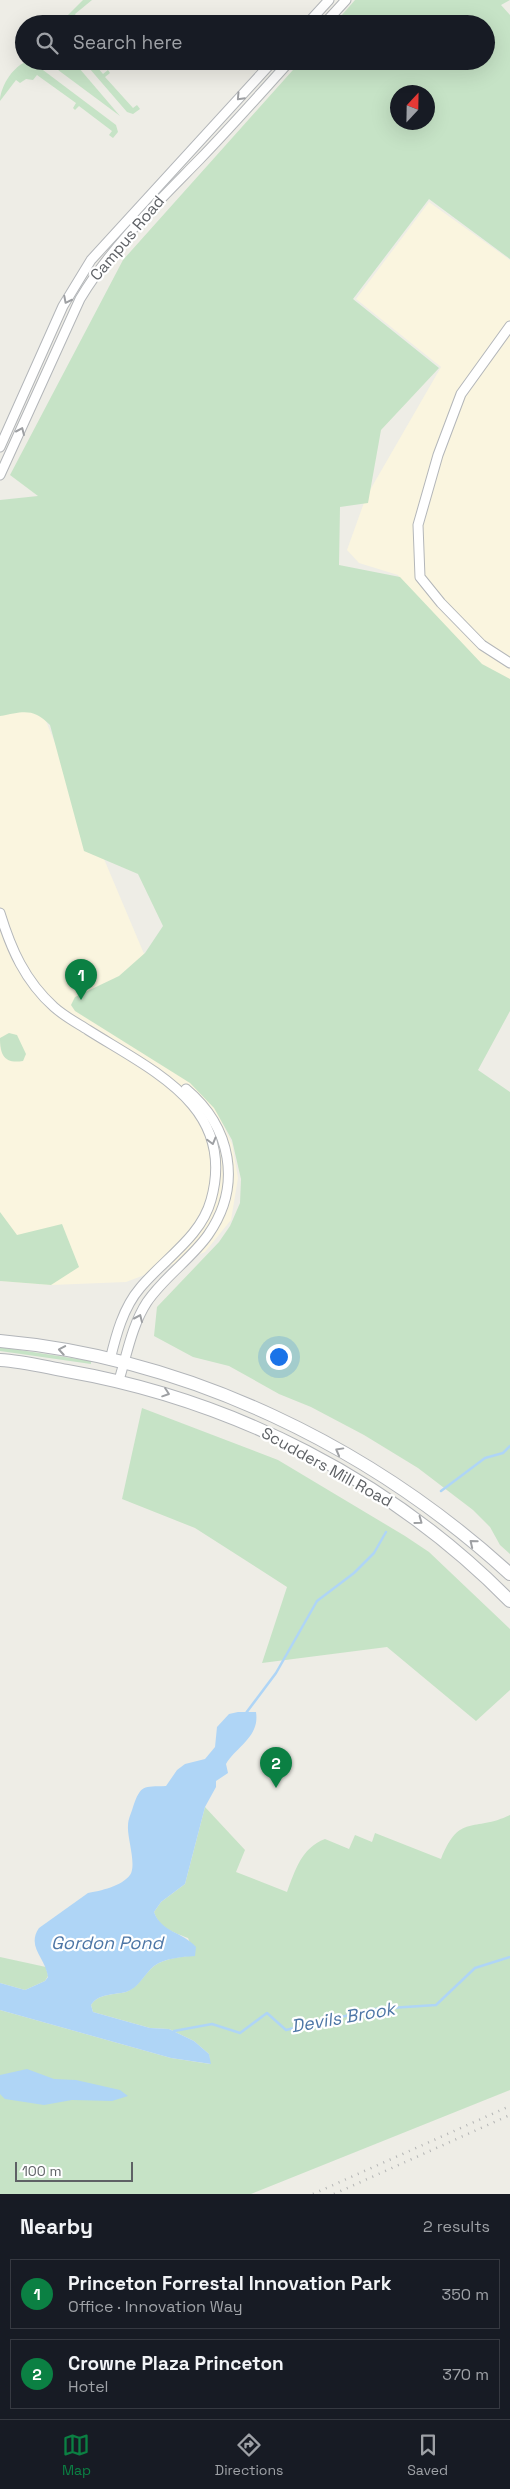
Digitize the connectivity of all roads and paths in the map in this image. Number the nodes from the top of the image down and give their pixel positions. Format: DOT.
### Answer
graph roads {
  1 [pos="329,0"];
  2 [pos="346,0"];
  3 [pos="315,15"];
  4 [pos="332,15"];
  5 [pos="265,70"];
  6 [pos="282,70"];
  7 [pos="510,326"];
  8 [pos="0,447"];
  9 [pos="0,475"];
  10 [pos="510,663"];
  11 [pos="0,913"];
  12 [pos="162,1077"];
  13 [pos="0,1341"];
  14 [pos="0,1360"];
  15 [pos="110,1360"];
  16 [pos="124,1364"];
  17 [pos="119,1380"];
  18 [pos="510,1574"];
  19 [pos="510,1601"];
  1 -- 3 [label="street"];
  2 -- 4 [label="street"];
  5 -- 8 [label="street, Campus Road, one-way"];
  9 -- 6 [label="street, Campus Road, one-way"];
  7 -- 10 [label="street"];
  11 -- 12 [label="street"];
  12 -- 15 [label="street, one-way"];
  16 -- 12 [label="street, one-way"];
  15 -- 13 [label="main road, Scudders Mill Road, one-way"];
  14 -- 17 [label="main road, Scudders Mill Road"];
  15 -- 16 [label="main road, Scudders Mill Road"];
  16 -- 17 [label="street"];
  18 -- 16 [label="main road, Scudders Mill Road, one-way"];
  17 -- 19 [label="main road, Scudders Mill Road, one-way"];
}
